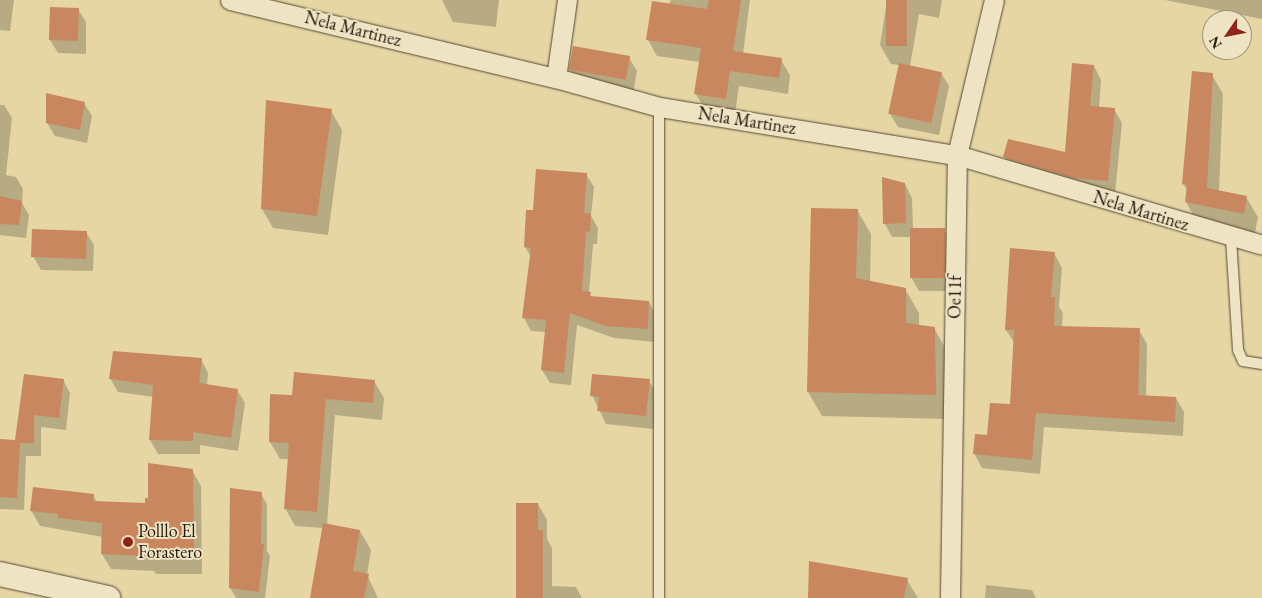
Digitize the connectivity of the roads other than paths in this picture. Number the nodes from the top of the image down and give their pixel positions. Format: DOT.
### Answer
graph roads {
  1 [pos="230,0"];
  2 [pos="567,0"];
  3 [pos="994,0"];
  4 [pos="556,78"];
  5 [pos="659,107"];
  6 [pos="957,155"];
  7 [pos="1231,238"];
  8 [pos="1262,245"];
  9 [pos="1262,364"];
  10 [pos="0,574"];
  11 [pos="108,598"];
  12 [pos="659,598"];
  13 [pos="950,598"];
  1 -- 4 [label="street, Nela Martinez"];
  2 -- 4 [label="street"];
  3 -- 6 [label="street, Oe11f"];
  4 -- 5 [label="street, Nela Martinez"];
  5 -- 6 [label="street, Nela Martinez"];
  5 -- 12 [label="lane"];
  6 -- 7 [label="street, Nela Martinez"];
  6 -- 13 [label="street, Oe11f"];
  7 -- 8 [label="street, Nela Martinez"];
  7 -- 9 [label="lane"];
  10 -- 11 [label="street"];
}
